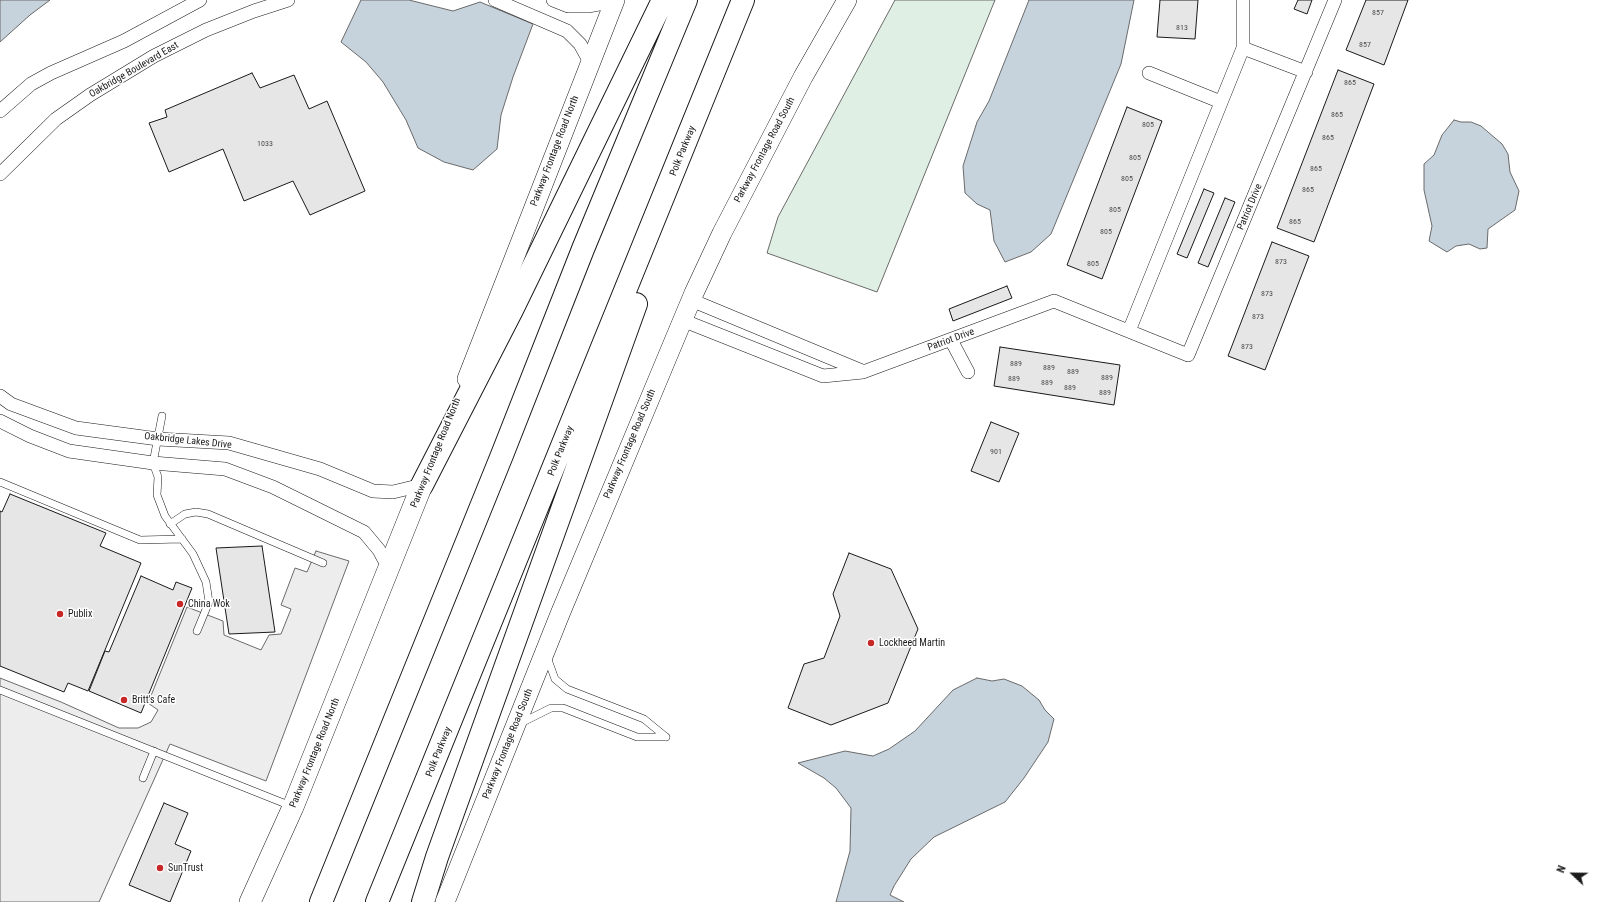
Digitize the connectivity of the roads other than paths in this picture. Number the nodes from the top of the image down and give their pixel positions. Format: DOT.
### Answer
graph roads {
  1 [pos="200,0"];
  2 [pos="288,0"];
  3 [pos="495,0"];
  4 [pos="554,0"];
  5 [pos="615,0"];
  6 [pos="663,0"];
  7 [pos="686,0"];
  8 [pos="743,0"];
  9 [pos="847,0"];
  10 [pos="1243,0"];
  11 [pos="1335,0"];
  12 [pos="1243,48"];
  13 [pos="722,55"];
  14 [pos="590,62"];
  15 [pos="1306,72"];
  16 [pos="1149,73"];
  17 [pos="1221,102"];
  18 [pos="0,111"];
  19 [pos="0,174"];
  20 [pos="691,300"];
  21 [pos="682,320"];
  22 [pos="1129,330"];
  23 [pos="951,340"];
  24 [pos="863,372"];
  25 [pos="968,372"];
  26 [pos="0,396"];
  27 [pos="162,416"];
  28 [pos="0,421"];
  29 [pos="158,439"];
  30 [pos="153,463"];
  31 [pos="0,482"];
  32 [pos="422,485"];
  33 [pos="170,524"];
  34 [pos="182,538"];
  35 [pos="323,563"];
  36 [pos="389,569"];
  37 [pos="197,631"];
  38 [pos="546,649"];
  39 [pos="0,690"];
  40 [pos="515,726"];
  41 [pos="154,751"];
  42 [pos="143,778"];
  43 [pos="293,807"];
  44 [pos="250,902"];
  45 [pos="321,902"];
  46 [pos="377,902"];
  47 [pos="423,902"];
  48 [pos="445,902"];
  1 -- 18 [label="street"];
  2 -- 19 [label="street, Oakbridge Boulevard East"];
  3 -- 14 [label="street"];
  4 -- 5 [label="street"];
  5 -- 14 [label="main road, Parkway Frontage Road North"];
  6 -- 32 [label="highway"];
  7 -- 45 [label="highway"];
  8 -- 13 [label="highway, Polk Parkway"];
  9 -- 20 [label="main road, Parkway Frontage Road South"];
  10 -- 12 [label="street"];
  11 -- 15 [label="street, Patriot Drive"];
  12 -- 15 [label="street"];
  12 -- 17 [label="street"];
  13 -- 46 [label="highway, Polk Parkway"];
  13 -- 47 [label="highway"];
  14 -- 32 [label="main road, Parkway Frontage Road North"];
  15 -- 22 [label="street, Patriot Drive"];
  16 -- 17 [label="street"];
  17 -- 22 [label="street"];
  20 -- 21 [label="main road, Parkway Frontage Road South"];
  20 -- 24 [label="street"];
  21 -- 24 [label="street, Patriot Drive"];
  21 -- 38 [label="main road, Parkway Frontage Road South"];
  22 -- 23 [label="street, Patriot Drive"];
  23 -- 24 [label="street, Patriot Drive"];
  23 -- 25 [label="street"];
  26 -- 29 [label="street, Oakbridge Lakes Drive"];
  27 -- 29 [label="lane"];
  28 -- 30 [label="street"];
  29 -- 30 [label="lane"];
  29 -- 32 [label="street, Oakbridge Lakes Drive"];
  30 -- 33 [label="lane"];
  30 -- 36 [label="street"];
  31 -- 34 [label="lane"];
  32 -- 36 [label="main road, Parkway Frontage Road North"];
  33 -- 34 [label="lane"];
  33 -- 35 [label="lane"];
  34 -- 37 [label="lane"];
  36 -- 43 [label="main road, Parkway Frontage Road North"];
  38 -- 40 [label="main road, Parkway Frontage Road South"];
  38 -- 40 [label="lane"];
  39 -- 41 [label="lane"];
  40 -- 48 [label="main road, Parkway Frontage Road South"];
  41 -- 42 [label="lane"];
  41 -- 43 [label="lane"];
  43 -- 44 [label="main road, Parkway Frontage Road North"];
}
